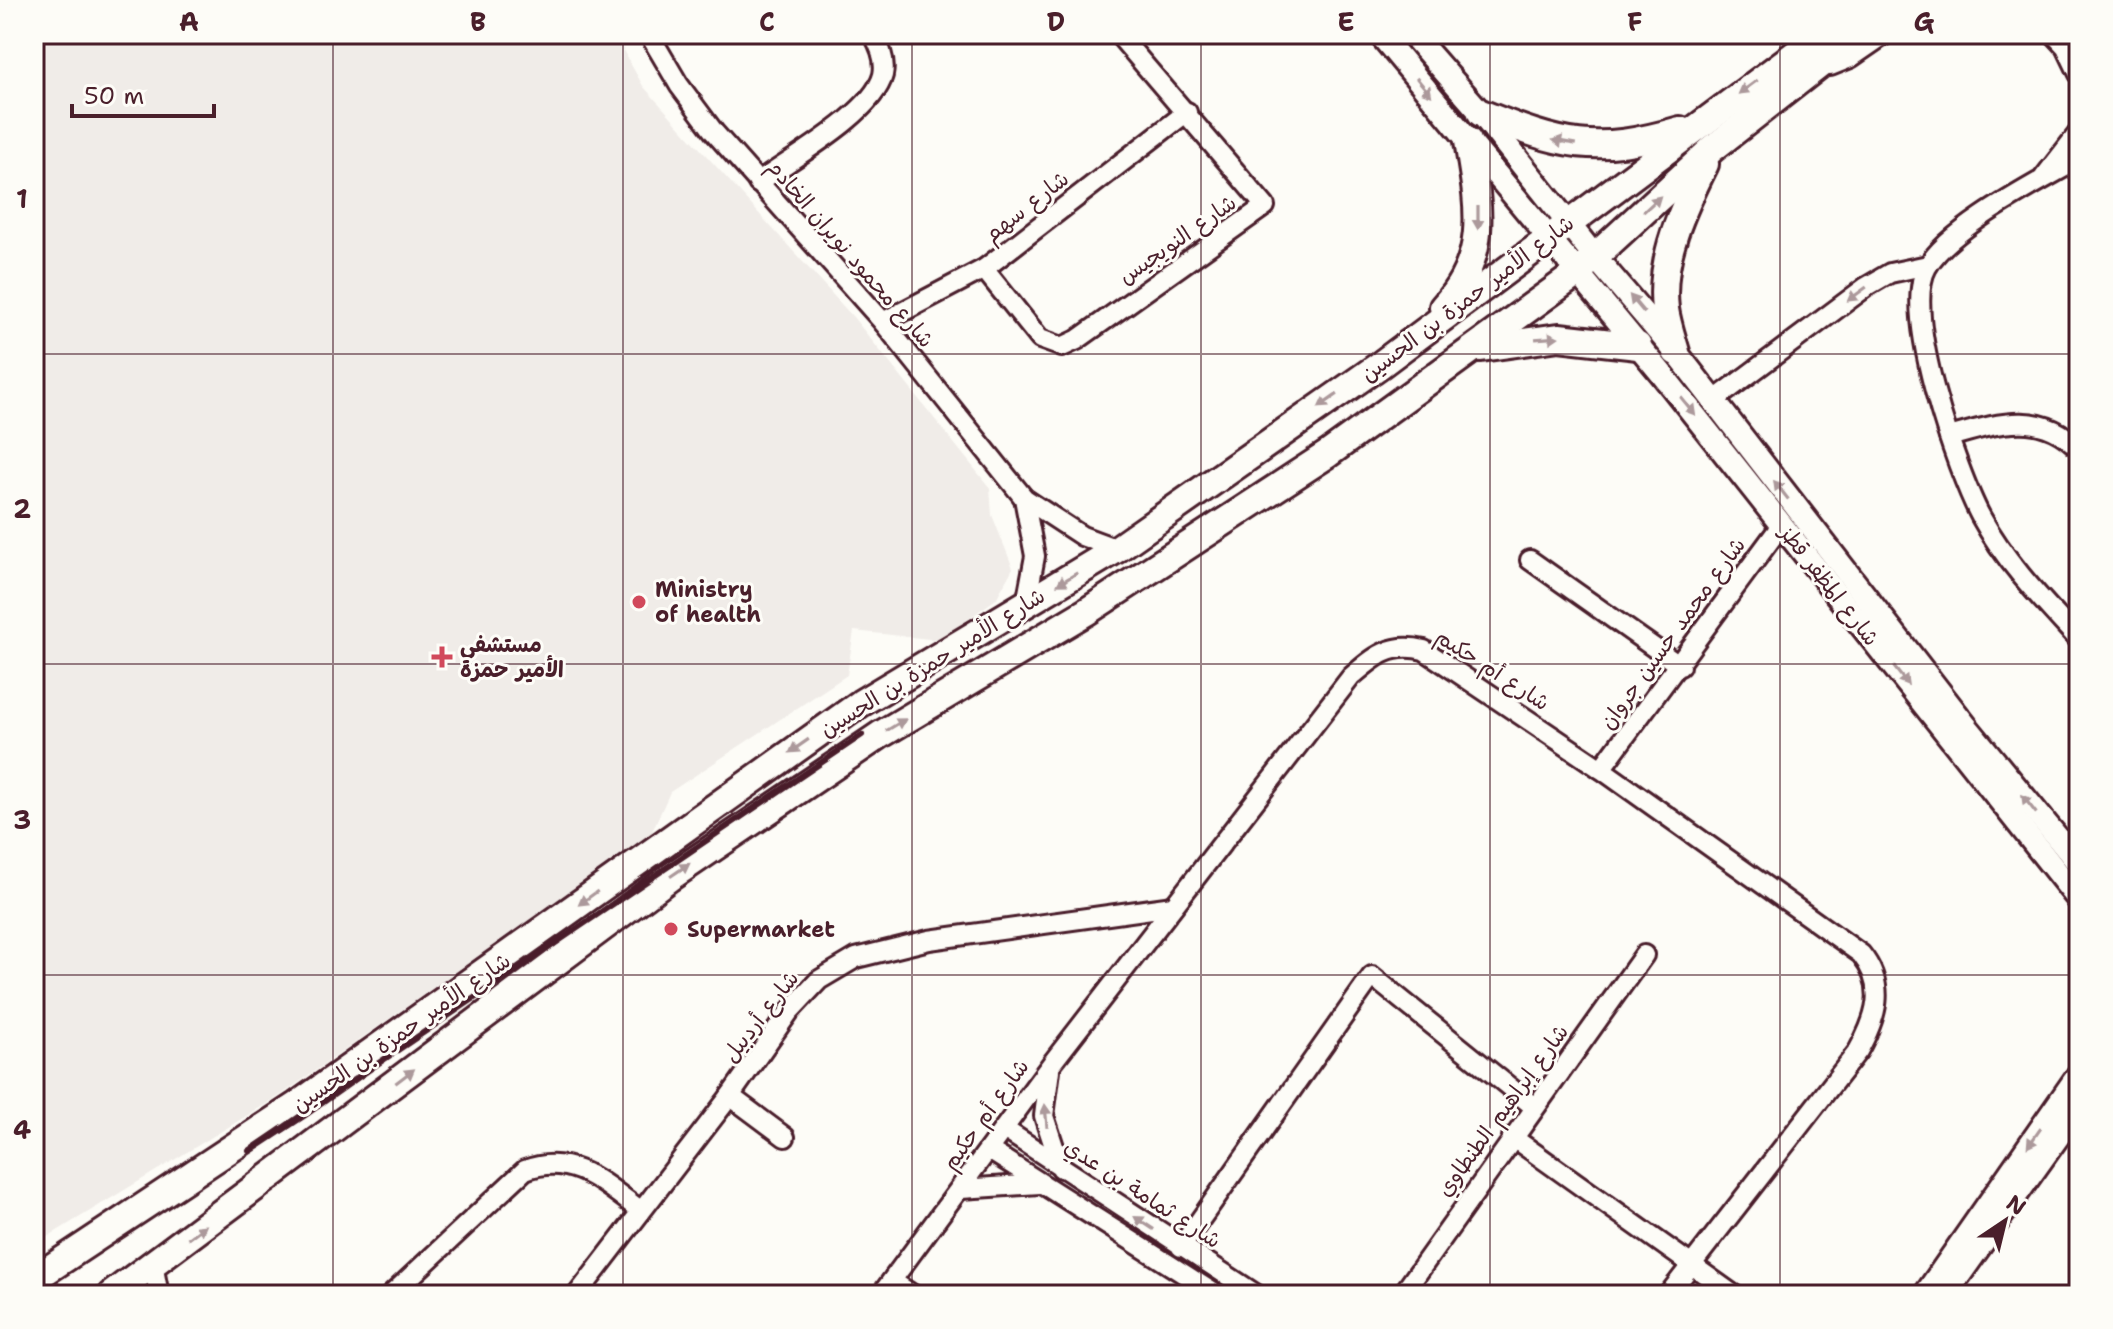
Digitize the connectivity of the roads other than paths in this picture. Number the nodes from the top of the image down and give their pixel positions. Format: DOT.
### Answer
graph roads {
  1 [pos="649,34"];
  2 [pos="873,34"];
  3 [pos="1118,34"];
  4 [pos="1380,34"];
  5 [pos="1412,34"];
  6 [pos="1859,34"];
  7 [pos="1882,34"];
  8 [pos="1812,45"];
  9 [pos="2066,45"];
  10 [pos="2079,74"];
  11 [pos="1187,112"];
  12 [pos="1481,113"];
  13 [pos="1695,126"];
  14 [pos="2079,132"];
  15 [pos="1468,141"];
  16 [pos="1712,149"];
  17 [pos="2079,159"];
  18 [pos="2043,178"];
  19 [pos="758,183"];
  20 [pos="1558,230"];
  21 [pos="1928,265"];
  22 [pos="1586,266"];
  23 [pos="984,269"];
  24 [pos="883,322"];
  25 [pos="1415,337"];
  26 [pos="1638,346"];
  27 [pos="1470,350"];
  28 [pos="1676,352"];
  29 [pos="1712,402"];
  30 [pos="1949,437"];
  31 [pos="2079,449"];
  32 [pos="1024,498"];
  33 [pos="1782,524"];
  34 [pos="1117,549"];
  35 [pos="1530,560"];
  36 [pos="1026,604"];
  37 [pos="2079,640"];
  38 [pos="1680,666"];
  39 [pos="1601,769"];
  40 [pos="2079,864"];
  41 [pos="2079,900"];
  42 [pos="1173,906"];
  43 [pos="1644,955"];
  44 [pos="1052,1063"];
  45 [pos="2079,1074"];
  46 [pos="730,1096"];
  47 [pos="1533,1106"];
  48 [pos="2079,1107"];
  49 [pos="1004,1129"];
  50 [pos="785,1137"];
  51 [pos="1512,1137"];
  52 [pos="989,1150"];
  53 [pos="1061,1168"];
  54 [pos="1040,1184"];
  55 [pos="961,1189"];
  56 [pos="640,1210"];
  57 [pos="1181,1247"];
  58 [pos="153,1264"];
  59 [pos="1692,1266"];
  60 [pos="39,1274"];
  61 [pos="887,1288"];
  62 [pos="111,1295"];
  63 [pos="159,1295"];
  64 [pos="391,1295"];
  65 [pos="577,1295"];
  66 [pos="913,1295"];
  67 [pos="1217,1295"];
  68 [pos="1257,1295"];
  69 [pos="1402,1295"];
  70 [pos="1668,1295"];
  71 [pos="1734,1295"];
  72 [pos="1925,1295"];
  73 [pos="1945,1295"];
  1 -- 19 [label="street, شارع محمود نويران الخادم"];
  2 -- 19 [label="street"];
  3 -- 11 [label="street, شارع النويجيس"];
  4 -- 15 [label="street, one-way"];
  5 -- 12 [label="street"];
  6 -- 8 [label="main road, شارع الأمير حمزة بن الحسين"];
  7 -- 8 [label="street"];
  8 -- 13 [label="main road, شارع الأمير حمزة بن الحسين, one-way"];
  8 -- 16 [label="main road, شارع الأمير حمزة بن الحسين"];
  9 -- 10 [label="street"];
  11 -- 23 [label="street, شارع سهم"];
  11 -- 23 [label="street, شارع النويجيس"];
  13 -- 12 [label="main road, one-way"];
  12 -- 20 [label="street"];
  13 -- 20 [label="main road, شارع الأمير حمزة بن الحسين"];
  14 -- 18 [label="street"];
  15 -- 20 [label="street"];
  15 -- 25 [label="main road, one-way"];
  22 -- 16 [label="main road, شارع الأمير حمزة بن الحسين, one-way"];
  16 -- 28 [label="main road"];
  17 -- 18 [label="street"];
  18 -- 21 [label="street"];
  19 -- 24 [label="street, شارع محمود نويران الخادم"];
  20 -- 22 [label="street"];
  20 -- 25 [label="main road, شارع الأمير حمزة بن الحسين"];
  21 -- 29 [label="street, one-way"];
  21 -- 30 [label="street"];
  22 -- 26 [label="street, شارع المظفر قطز"];
  22 -- 27 [label="main road, شارع الأمير حمزة بن الحسين"];
  28 -- 22 [label="street, شارع المظفر قطز, one-way"];
  23 -- 24 [label="street, شارع سهم"];
  24 -- 32 [label="street, شارع محمود نويران الخادم"];
  25 -- 34 [label="main road, شارع الأمير حمزة بن الحسين, one-way"];
  27 -- 26 [label="main road, one-way"];
  26 -- 33 [label="street, شارع المظفر قطز, one-way"];
  58 -- 27 [label="main road, شارع الأمير حمزة بن الحسين, one-way"];
  28 -- 29 [label="street, شارع المظفر قطز"];
  40 -- 29 [label="street, شارع المظفر قطز, one-way"];
  30 -- 31 [label="street"];
  30 -- 37 [label="street"];
  32 -- 34 [label="street, شارع محمود نويران الخادم"];
  32 -- 36 [label="street, شارع محمود نويران الخادم"];
  33 -- 38 [label="street, شارع محمد حسين جروان"];
  33 -- 41 [label="street, شارع المظفر قطز, one-way"];
  34 -- 36 [label="main road, شارع الأمير حمزة بن الحسين, one-way"];
  35 -- 38 [label="street"];
  36 -- 60 [label="main road, شارع الأمير حمزة بن الحسين, one-way"];
  38 -- 39 [label="street, شارع محمد حسين جروان"];
  39 -- 42 [label="street, شارع أم حكيم"];
  39 -- 59 [label="street, شارع أم حكيم"];
  42 -- 44 [label="street, شارع أم حكيم"];
  42 -- 46 [label="street, شارع أردبيل"];
  43 -- 47 [label="street, شارع إبراهيم الطنطاوي"];
  44 -- 49 [label="street, شارع أم حكيم"];
  53 -- 44 [label="street, one-way"];
  45 -- 72 [label="street, one-way"];
  46 -- 50 [label="street"];
  46 -- 56 [label="street, شارع أردبيل"];
  47 -- 51 [label="street, شارع إبراهيم الطنطاوي"];
  47 -- 57 [label="street"];
  48 -- 73 [label="street"];
  49 -- 52 [label="street, شارع أم حكيم"];
  49 -- 53 [label="street, شارع ثمامة بن عدي"];
  51 -- 59 [label="street"];
  51 -- 69 [label="street, شارع إبراهيم الطنطاوي"];
  52 -- 54 [label="street, شارع ثمامة بن عدي"];
  52 -- 55 [label="street, شارع أم حكيم"];
  57 -- 53 [label="street, شارع ثمامة بن عدي, one-way"];
  54 -- 55 [label="street"];
  54 -- 67 [label="street, شارع ثمامة بن عدي"];
  55 -- 61 [label="street, شارع أم حكيم"];
  56 -- 64 [label="street"];
  56 -- 65 [label="street, شارع أردبيل"];
  57 -- 68 [label="street, شارع ثمامة بن عدي"];
  58 -- 62 [label="main road, شارع الأمير حمزة بن الحسين"];
  58 -- 63 [label="street"];
  59 -- 70 [label="street, شارع أم حكيم"];
  59 -- 71 [label="street"];
  61 -- 66 [label="street"];
}
